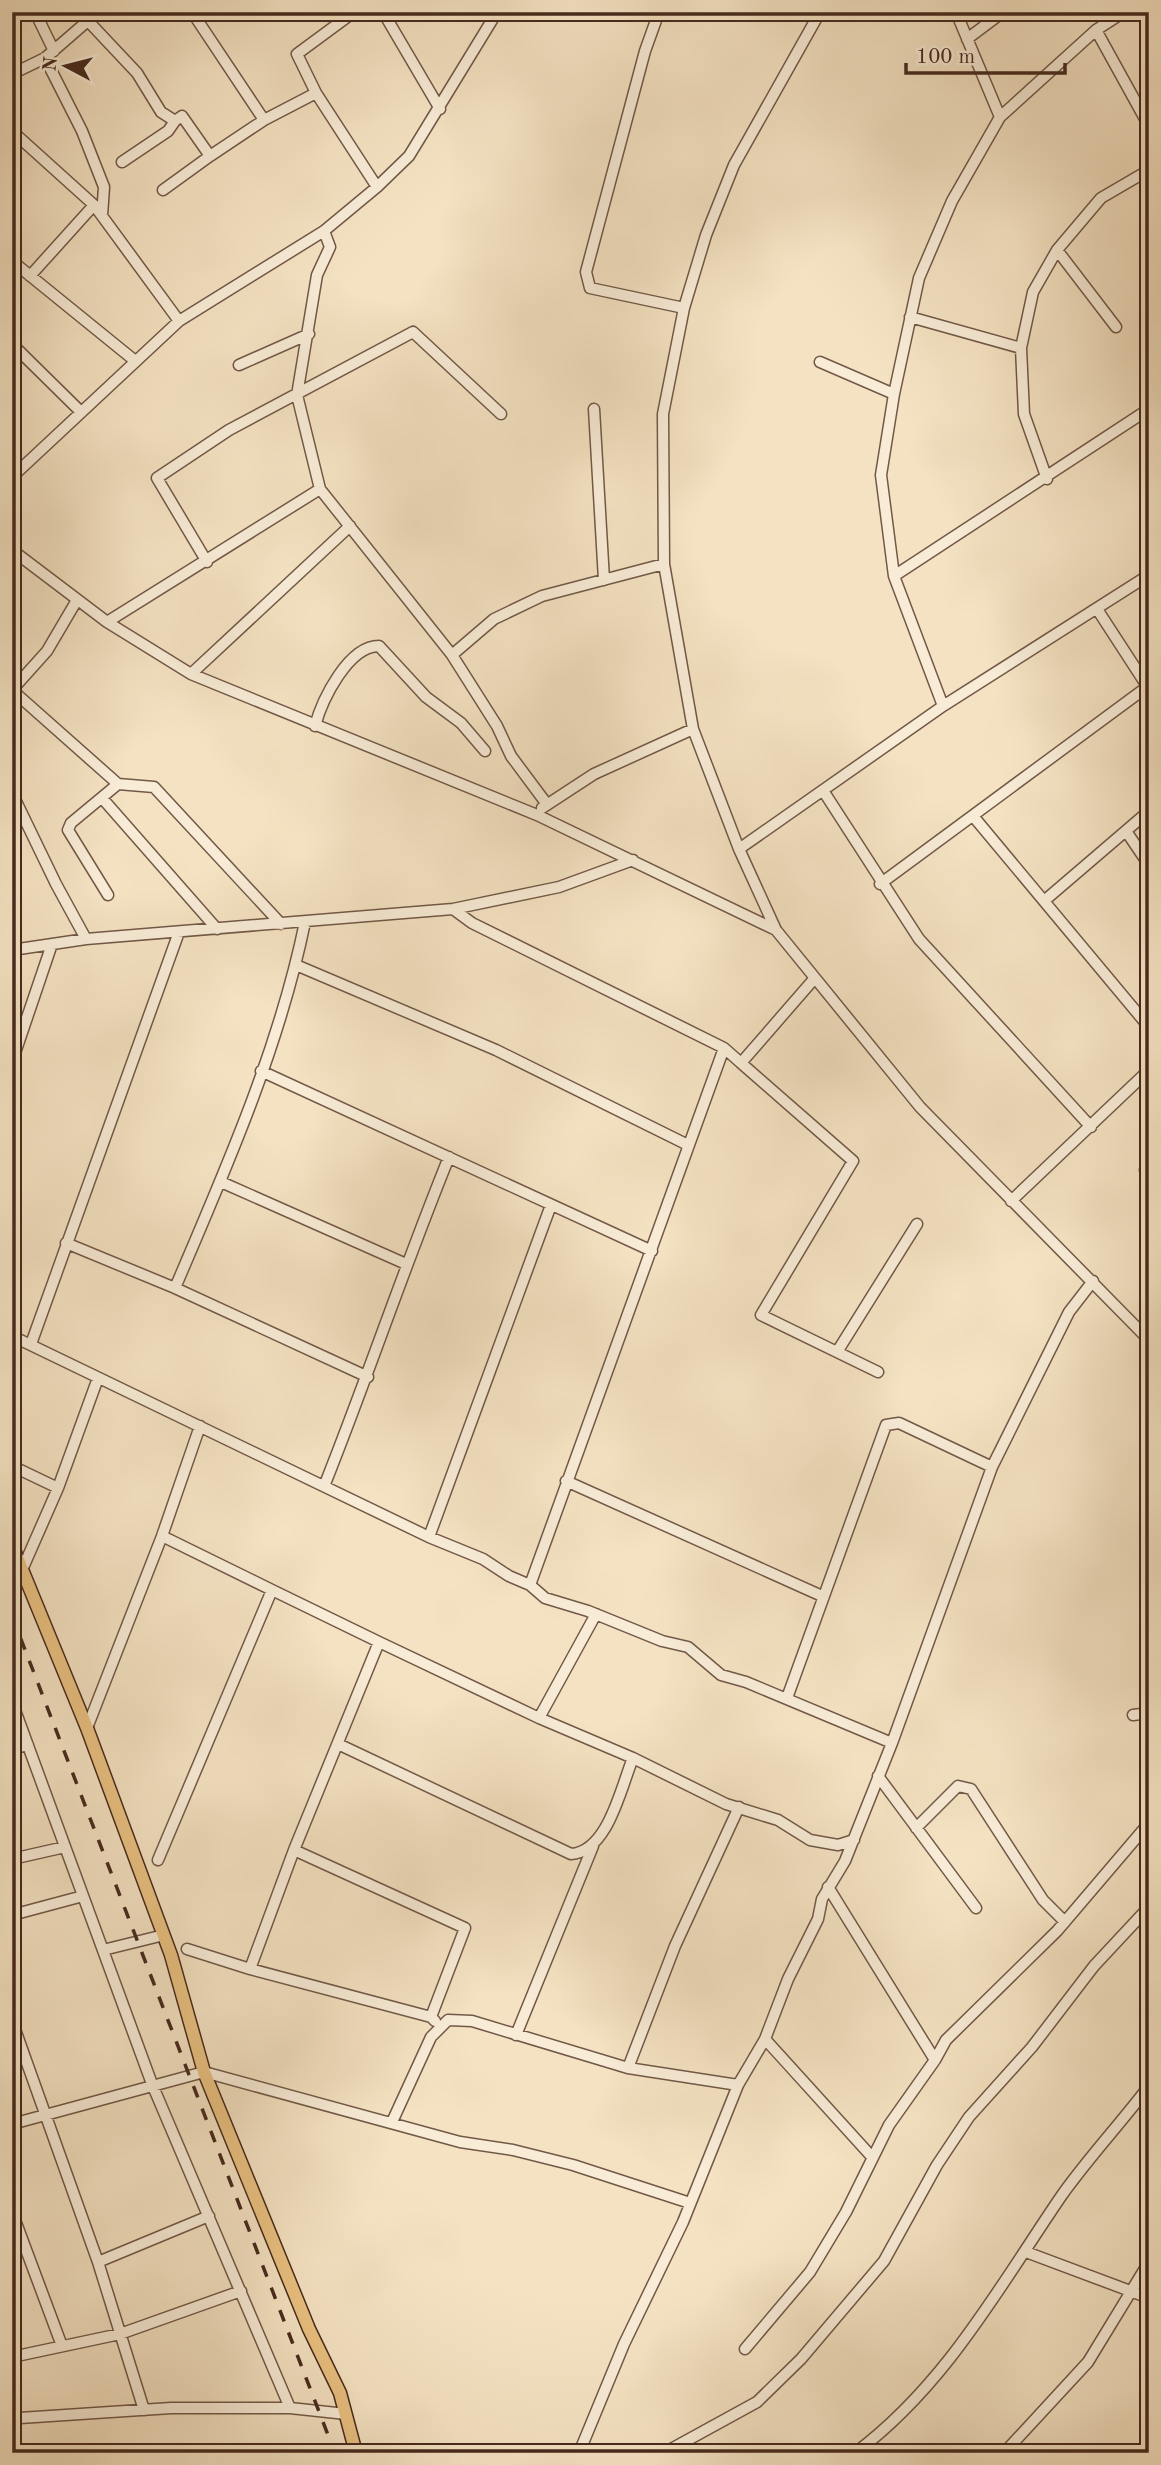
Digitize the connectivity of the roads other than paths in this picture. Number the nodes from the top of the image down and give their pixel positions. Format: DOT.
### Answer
graph roads {
  1 [pos="35,12"];
  2 [pos="98,12"];
  3 [pos="192,12"];
  4 [pos="354,12"];
  5 [pos="383,12"];
  6 [pos="497,12"];
  7 [pos="659,12"];
  8 [pos="820,12"];
  9 [pos="956,12"];
  10 [pos="1003,12"];
  11 [pos="1124,12"];
  12 [pos="89,22"];
  13 [pos="1096,30"];
  14 [pos="967,39"];
  15 [pos="50,54"];
  16 [pos="12,74"];
  17 [pos="316,93"];
  18 [pos="440,109"];
  19 [pos="1000,117"];
  20 [pos="264,120"];
  21 [pos="175,121"];
  22 [pos="1149,126"];
  23 [pos="12,131"];
  24 [pos="210,156"];
  25 [pos="122,162"];
  26 [pos="1149,170"];
  27 [pos="377,187"];
  28 [pos="163,190"];
  29 [pos="94,205"];
  30 [pos="102,216"];
  31 [pos="324,231"];
  32 [pos="1057,250"];
  33 [pos="12,261"];
  34 [pos="30,276"];
  35 [pos="684,308"];
  36 [pos="911,317"];
  37 [pos="179,321"];
  38 [pos="1116,327"];
  39 [pos="309,334"];
  40 [pos="12,344"];
  41 [pos="1021,348"];
  42 [pos="134,360"];
  43 [pos="820,362"];
  44 [pos="239,365"];
  45 [pos="894,394"];
  46 [pos="297,395"];
  47 [pos="594,409"];
  48 [pos="1149,409"];
  49 [pos="80,412"];
  50 [pos="501,414"];
  51 [pos="12,460"];
  52 [pos="17,473"];
  53 [pos="1047,479"];
  54 [pos="320,489"];
  55 [pos="350,526"];
  56 [pos="12,550"];
  57 [pos="207,562"];
  58 [pos="664,564"];
  59 [pos="1149,575"];
  60 [pos="894,576"];
  61 [pos="604,580"];
  62 [pos="77,600"];
  63 [pos="1097,610"];
  64 [pos="107,622"];
  65 [pos="452,655"];
  66 [pos="191,674"];
  67 [pos="1148,688"];
  68 [pos="12,690"];
  69 [pos="943,706"];
  70 [pos="316,726"];
  71 [pos="693,729"];
  72 [pos="485,751"];
  73 [pos="118,785"];
  74 [pos="824,792"];
  75 [pos="12,793"];
  76 [pos="102,798"];
  77 [pos="546,803"];
  78 [pos="1149,811"];
  79 [pos="537,815"];
  80 [pos="973,816"];
  81 [pos="1126,831"];
  82 [pos="739,849"];
  83 [pos="633,860"];
  84 [pos="1149,865"];
  85 [pos="880,884"];
  86 [pos="108,895"];
  87 [pos="1044,901"];
  88 [pos="453,909"];
  89 [pos="305,922"];
  90 [pos="281,924"];
  91 [pos="217,929"];
  92 [pos="776,930"];
  93 [pos="179,932"];
  94 [pos="86,939"];
  95 [pos="52,944"];
  96 [pos="12,950"];
  97 [pos="296,965"];
  98 [pos="814,979"];
  99 [pos="1149,1027"];
  100 [pos="724,1048"];
  101 [pos="12,1062"];
  102 [pos="741,1063"];
  103 [pos="1149,1070"];
  104 [pos="261,1071"];
  105 [pos="1091,1128"];
  106 [pos="688,1144"];
  107 [pos="449,1157"];
  108 [pos="221,1181"];
  109 [pos="1011,1201"];
  110 [pos="551,1205"];
  111 [pos="917,1224"];
  112 [pos="66,1243"];
  113 [pos="652,1251"];
  114 [pos="405,1264"];
  115 [pos="1093,1281"];
  116 [pos="174,1289"];
  117 [pos="12,1336"];
  118 [pos="1149,1340"];
  119 [pos="31,1344"];
  120 [pos="837,1352"];
  121 [pos="878,1372"];
  122 [pos="368,1377"];
  123 [pos="98,1378"];
  124 [pos="200,1426"];
  125 [pos="12,1465"];
  126 [pos="992,1467"];
  127 [pos="566,1481"];
  128 [pos="325,1485"];
  129 [pos="58,1488"];
  130 [pos="162,1536"];
  131 [pos="429,1537"];
  132 [pos="12,1545"];
  133 [pos="22,1570"];
  134 [pos="530,1585"];
  135 [pos="272,1590"];
  136 [pos="822,1596"];
  137 [pos="596,1614"];
  138 [pos="379,1642"];
  139 [pos="787,1698"];
  140 [pos="12,1702"];
  141 [pos="1149,1713"];
  142 [pos="1133,1715"];
  143 [pos="539,1718"];
  144 [pos="87,1728"];
  145 [pos="892,1743"];
  146 [pos="338,1744"];
  147 [pos="29,1745"];
  148 [pos="12,1749"];
  149 [pos="633,1758"];
  150 [pos="878,1776"];
  151 [pos="739,1807"];
  152 [pos="1149,1824"];
  153 [pos="916,1828"];
  154 [pos="853,1840"];
  155 [pos="593,1846"];
  156 [pos="65,1847"];
  157 [pos="294,1850"];
  158 [pos="12,1859"];
  159 [pos="158,1860"];
  160 [pos="828,1887"];
  161 [pos="83,1896"];
  162 [pos="1149,1907"];
  163 [pos="976,1908"];
  164 [pos="12,1915"];
  165 [pos="1065,1922"];
  166 [pos="164,1935"];
  167 [pos="187,1949"];
  168 [pos="103,1950"];
  169 [pos="250,1969"];
  170 [pos="12,2021"];
  171 [pos="435,2021"];
  172 [pos="516,2035"];
  173 [pos="765,2039"];
  174 [pos="935,2060"];
  175 [pos="628,2068"];
  176 [pos="204,2072"];
  177 [pos="152,2084"];
  178 [pos="738,2085"];
  179 [pos="1149,2086"];
  180 [pos="45,2114"];
  181 [pos="391,2122"];
  182 [pos="12,2124"];
  183 [pos="872,2157"];
  184 [pos="690,2203"];
  185 [pos="12,2211"];
  186 [pos="209,2216"];
  187 [pos="1026,2252"];
  188 [pos="98,2262"];
  189 [pos="1149,2262"];
  190 [pos="241,2291"];
  191 [pos="1130,2292"];
  192 [pos="1149,2298"];
  193 [pos="120,2334"];
  194 [pos="62,2346"];
  195 [pos="746,2349"];
  196 [pos="12,2357"];
  197 [pos="290,2408"];
  198 [pos="144,2410"];
  199 [pos="346,2414"];
  200 [pos="20,2418"];
  201 [pos="1149,2448"];
  202 [pos="356,2453"];
  203 [pos="579,2453"];
  204 [pos="664,2453"];
  205 [pos="855,2453"];
  206 [pos="1004,2453"];
  207 [pos="1145,2453"];
  1 -- 15 [label="street"];
  2 -- 12 [label="street"];
  3 -- 20 [label="street"];
  4 -- 17 [label="street"];
  5 -- 18 [label="street"];
  6 -- 18 [label="street"];
  7 -- 35 [label="street"];
  8 -- 35 [label="street"];
  9 -- 14 [label="street"];
  10 -- 14 [label="street"];
  11 -- 13 [label="street"];
  12 -- 15 [label="street"];
  12 -- 21 [label="street"];
  13 -- 19 [label="street"];
  13 -- 22 [label="street"];
  14 -- 19 [label="street"];
  15 -- 16 [label="street"];
  15 -- 30 [label="street"];
  17 -- 20 [label="street"];
  17 -- 27 [label="street"];
  18 -- 27 [label="street"];
  19 -- 36 [label="street"];
  20 -- 24 [label="street"];
  21 -- 24 [label="street"];
  21 -- 25 [label="street"];
  23 -- 29 [label="street"];
  24 -- 28 [label="street"];
  26 -- 32 [label="street"];
  27 -- 31 [label="street"];
  29 -- 30 [label="street"];
  29 -- 34 [label="street"];
  30 -- 37 [label="street"];
  31 -- 37 [label="street"];
  31 -- 39 [label="street"];
  32 -- 38 [label="street"];
  32 -- 41 [label="street"];
  33 -- 34 [label="street"];
  34 -- 42 [label="street"];
  35 -- 58 [label="street"];
  36 -- 41 [label="street"];
  36 -- 45 [label="street"];
  37 -- 42 [label="street"];
  39 -- 44 [label="street"];
  39 -- 46 [label="street"];
  40 -- 49 [label="street"];
  41 -- 53 [label="street"];
  42 -- 49 [label="street"];
  43 -- 45 [label="street"];
  45 -- 60 [label="street"];
  46 -- 50 [label="street"];
  46 -- 54 [label="street"];
  46 -- 57 [label="street"];
  47 -- 61 [label="street"];
  48 -- 53 [label="street"];
  49 -- 52 [label="street"];
  51 -- 52 [label="street"];
  53 -- 60 [label="street"];
  54 -- 55 [label="street"];
  54 -- 57 [label="street"];
  55 -- 65 [label="street"];
  55 -- 66 [label="street"];
  56 -- 62 [label="street"];
  57 -- 64 [label="street"];
  58 -- 61 [label="street"];
  58 -- 71 [label="street"];
  59 -- 63 [label="street"];
  60 -- 69 [label="street"];
  61 -- 65 [label="street"];
  62 -- 64 [label="street"];
  62 -- 68 [label="street"];
  63 -- 67 [label="street"];
  63 -- 69 [label="street"];
  64 -- 66 [label="street"];
  65 -- 77 [label="street"];
  66 -- 70 [label="street"];
  67 -- 80 [label="street"];
  68 -- 73 [label="street"];
  69 -- 74 [label="street"];
  70 -- 72 [label="street"];
  70 -- 79 [label="street"];
  71 -- 77 [label="street"];
  71 -- 82 [label="street"];
  73 -- 76 [label="street"];
  73 -- 90 [label="street"];
  74 -- 82 [label="street"];
  74 -- 85 [label="street"];
  75 -- 94 [label="street"];
  76 -- 86 [label="street"];
  76 -- 91 [label="street"];
  77 -- 79 [label="street"];
  78 -- 81 [label="street"];
  79 -- 83 [label="street"];
  80 -- 85 [label="street"];
  80 -- 87 [label="street"];
  81 -- 84 [label="street"];
  81 -- 87 [label="street"];
  82 -- 92 [label="street"];
  83 -- 88 [label="street"];
  83 -- 92 [label="street"];
  85 -- 105 [label="street"];
  87 -- 99 [label="street"];
  88 -- 89 [label="street"];
  88 -- 100 [label="street"];
  89 -- 90 [label="street"];
  89 -- 97 [label="street"];
  90 -- 91 [label="street"];
  91 -- 93 [label="street"];
  92 -- 98 [label="street"];
  93 -- 94 [label="street"];
  93 -- 112 [label="street"];
  94 -- 95 [label="street"];
  95 -- 96 [label="street"];
  95 -- 101 [label="street"];
  97 -- 104 [label="street"];
  97 -- 106 [label="street"];
  98 -- 102 [label="street"];
  98 -- 109 [label="street"];
  100 -- 102 [label="street"];
  100 -- 106 [label="street"];
  102 -- 120 [label="street"];
  103 -- 105 [label="street"];
  104 -- 107 [label="street"];
  104 -- 108 [label="street"];
  105 -- 109 [label="street"];
  106 -- 113 [label="street"];
  107 -- 110 [label="street"];
  107 -- 114 [label="street"];
  108 -- 114 [label="street"];
  108 -- 116 [label="street"];
  109 -- 115 [label="street"];
  110 -- 113 [label="street"];
  110 -- 131 [label="street"];
  111 -- 120 [label="street"];
  112 -- 116 [label="street"];
  112 -- 119 [label="street"];
  113 -- 127 [label="street"];
  114 -- 122 [label="street"];
  115 -- 118 [label="street"];
  115 -- 126 [label="street"];
  116 -- 122 [label="street"];
  117 -- 119 [label="street"];
  119 -- 123 [label="street"];
  120 -- 121 [label="street"];
  122 -- 128 [label="street"];
  123 -- 124 [label="street"];
  123 -- 129 [label="street"];
  124 -- 128 [label="street"];
  124 -- 130 [label="street"];
  125 -- 129 [label="street"];
  126 -- 136 [label="street"];
  126 -- 145 [label="street"];
  127 -- 134 [label="street"];
  127 -- 136 [label="street"];
  128 -- 131 [label="street"];
  129 -- 133 [label="street"];
  130 -- 135 [label="street"];
  130 -- 144 [label="street"];
  131 -- 134 [label="street"];
  132 -- 133 [label="main road"];
  133 -- 144 [label="main road"];
  134 -- 137 [label="street"];
  135 -- 138 [label="street"];
  135 -- 159 [label="street"];
  136 -- 139 [label="street"];
  137 -- 139 [label="street"];
  137 -- 143 [label="street"];
  138 -- 143 [label="street"];
  138 -- 146 [label="street"];
  139 -- 145 [label="street"];
  140 -- 147 [label="street"];
  141 -- 142 [label="street"];
  143 -- 149 [label="street"];
  144 -- 166 [label="main road"];
  145 -- 150 [label="street"];
  146 -- 155 [label="street"];
  146 -- 157 [label="street"];
  147 -- 148 [label="street"];
  147 -- 156 [label="street"];
  149 -- 151 [label="street"];
  149 -- 155 [label="street"];
  150 -- 153 [label="street"];
  150 -- 154 [label="street"];
  151 -- 154 [label="street"];
  151 -- 175 [label="street"];
  152 -- 165 [label="street"];
  153 -- 163 [label="street"];
  153 -- 165 [label="street"];
  154 -- 160 [label="street"];
  155 -- 172 [label="street"];
  156 -- 158 [label="street"];
  156 -- 161 [label="street"];
  157 -- 169 [label="street"];
  157 -- 171 [label="street"];
  160 -- 173 [label="street"];
  160 -- 174 [label="street"];
  161 -- 164 [label="street"];
  161 -- 168 [label="street"];
  162 -- 204 [label="street"];
  165 -- 174 [label="street"];
  166 -- 168 [label="street"];
  166 -- 176 [label="main road"];
  167 -- 169 [label="street"];
  168 -- 177 [label="street"];
  169 -- 171 [label="street"];
  170 -- 180 [label="street"];
  171 -- 172 [label="street"];
  171 -- 181 [label="street"];
  172 -- 175 [label="street"];
  173 -- 178 [label="street"];
  173 -- 183 [label="street"];
  174 -- 183 [label="street"];
  175 -- 178 [label="street"];
  176 -- 177 [label="street"];
  176 -- 181 [label="street"];
  176 -- 199 [label="main road"];
  177 -- 180 [label="street"];
  177 -- 186 [label="street"];
  178 -- 184 [label="street"];
  179 -- 187 [label="street"];
  180 -- 182 [label="street"];
  180 -- 188 [label="street"];
  181 -- 184 [label="street"];
  183 -- 195 [label="street"];
  184 -- 203 [label="street"];
  185 -- 194 [label="street"];
  186 -- 188 [label="street"];
  186 -- 190 [label="street"];
  187 -- 191 [label="street"];
  187 -- 205 [label="street"];
  188 -- 193 [label="street"];
  189 -- 191 [label="street"];
  190 -- 193 [label="street"];
  190 -- 197 [label="street"];
  191 -- 192 [label="street"];
  191 -- 206 [label="street"];
  193 -- 194 [label="street"];
  193 -- 198 [label="street"];
  194 -- 196 [label="street"];
  197 -- 198 [label="street"];
  197 -- 199 [label="street"];
  198 -- 200 [label="street"];
  199 -- 202 [label="main road"];
  201 -- 207 [label="street"];
}
